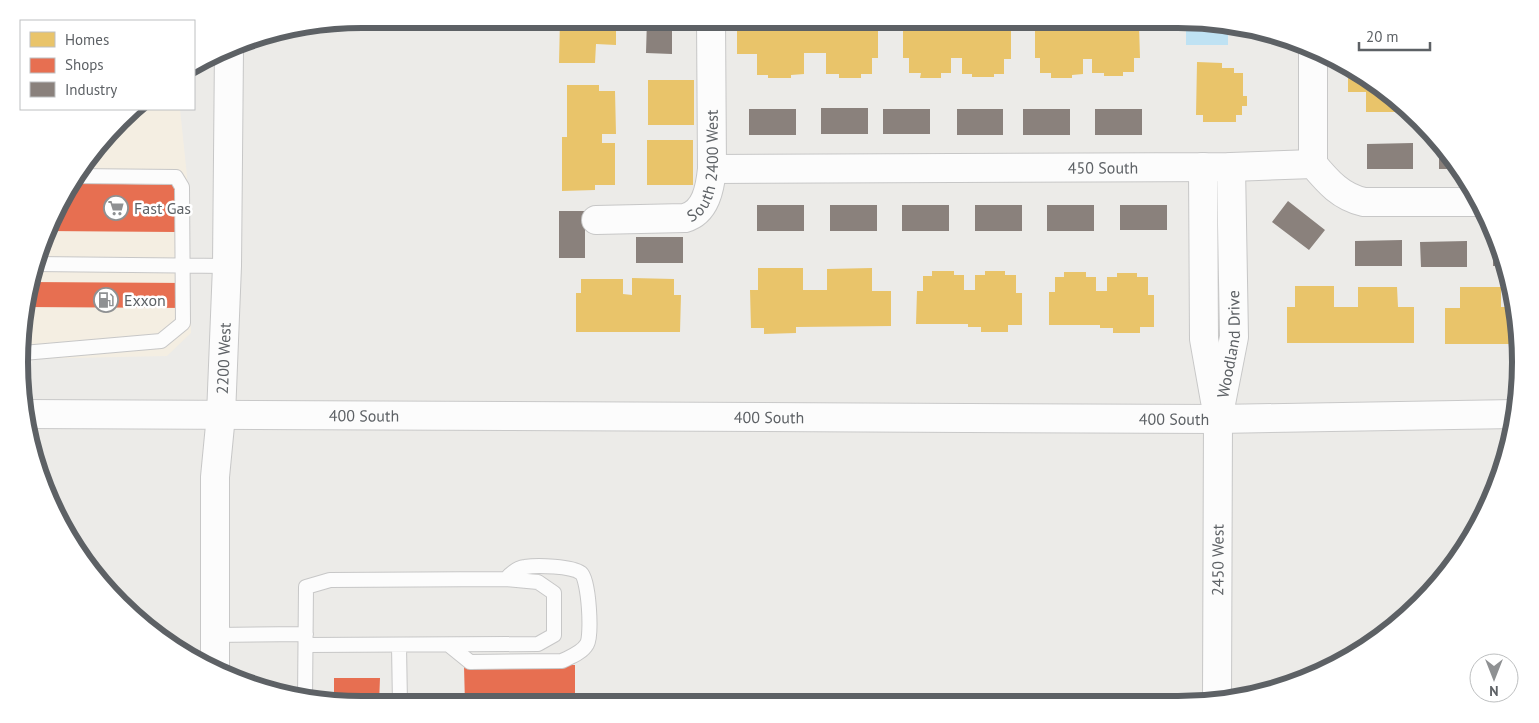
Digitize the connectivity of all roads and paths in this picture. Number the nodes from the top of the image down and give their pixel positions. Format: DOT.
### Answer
graph roads {
  1 [pos="711,28"];
  2 [pos="229,55"];
  3 [pos="1313,57"];
  4 [pos="1314,164"];
  5 [pos="1202,167"];
  6 [pos="1231,167"];
  7 [pos="712,169"];
  8 [pos="84,176"];
  9 [pos="1471,202"];
  10 [pos="596,220"];
  11 [pos="42,264"];
  12 [pos="183,266"];
  13 [pos="227,266"];
  14 [pos="1218,271"];
  15 [pos="28,353"];
  16 [pos="32,414"];
  17 [pos="222,414"];
  18 [pos="1507,414"];
  19 [pos="1218,419"];
  20 [pos="506,579"];
  21 [pos="214,635"];
  22 [pos="306,640"];
  23 [pos="449,645"];
  24 [pos="399,646"];
  25 [pos="215,661"];
  26 [pos="305,691"];
  27 [pos="1217,693"];
  28 [pos="400,696"];
  1 -- 7 [label="street, South 2400 West"];
  2 -- 13 [label="street, 2200 West"];
  3 -- 4 [label="street"];
  4 -- 6 [label="street, 450 South"];
  4 -- 9 [label="street"];
  5 -- 6 [label="street, 450 South"];
  5 -- 7 [label="street, 450 South"];
  5 -- 14 [label="street, Woodland Drive"];
  6 -- 14 [label="street, Woodland Drive"];
  7 -- 10 [label="street, South 2400 West"];
  8 -- 12 [label="lane"];
  11 -- 12 [label="lane"];
  12 -- 13 [label="lane"];
  12 -- 15 [label="lane"];
  13 -- 17 [label="street, 2200 West"];
  14 -- 19 [label="street, Woodland Drive"];
  16 -- 17 [label="street, 400 South"];
  17 -- 19 [label="street, 400 South"];
  17 -- 21 [label="street, 2200 West"];
  18 -- 19 [label="street, 400 South"];
  19 -- 27 [label="street, 2450 West"];
  20 -- 22 [label="lane"];
  20 -- 23 [label="lane"];
  20 -- 23 [label="lane"];
  21 -- 22 [label="lane"];
  21 -- 25 [label="street, 2200 West"];
  22 -- 24 [label="lane"];
  22 -- 26 [label="lane"];
  23 -- 24 [label="lane"];
  24 -- 28 [label="lane"];
}
